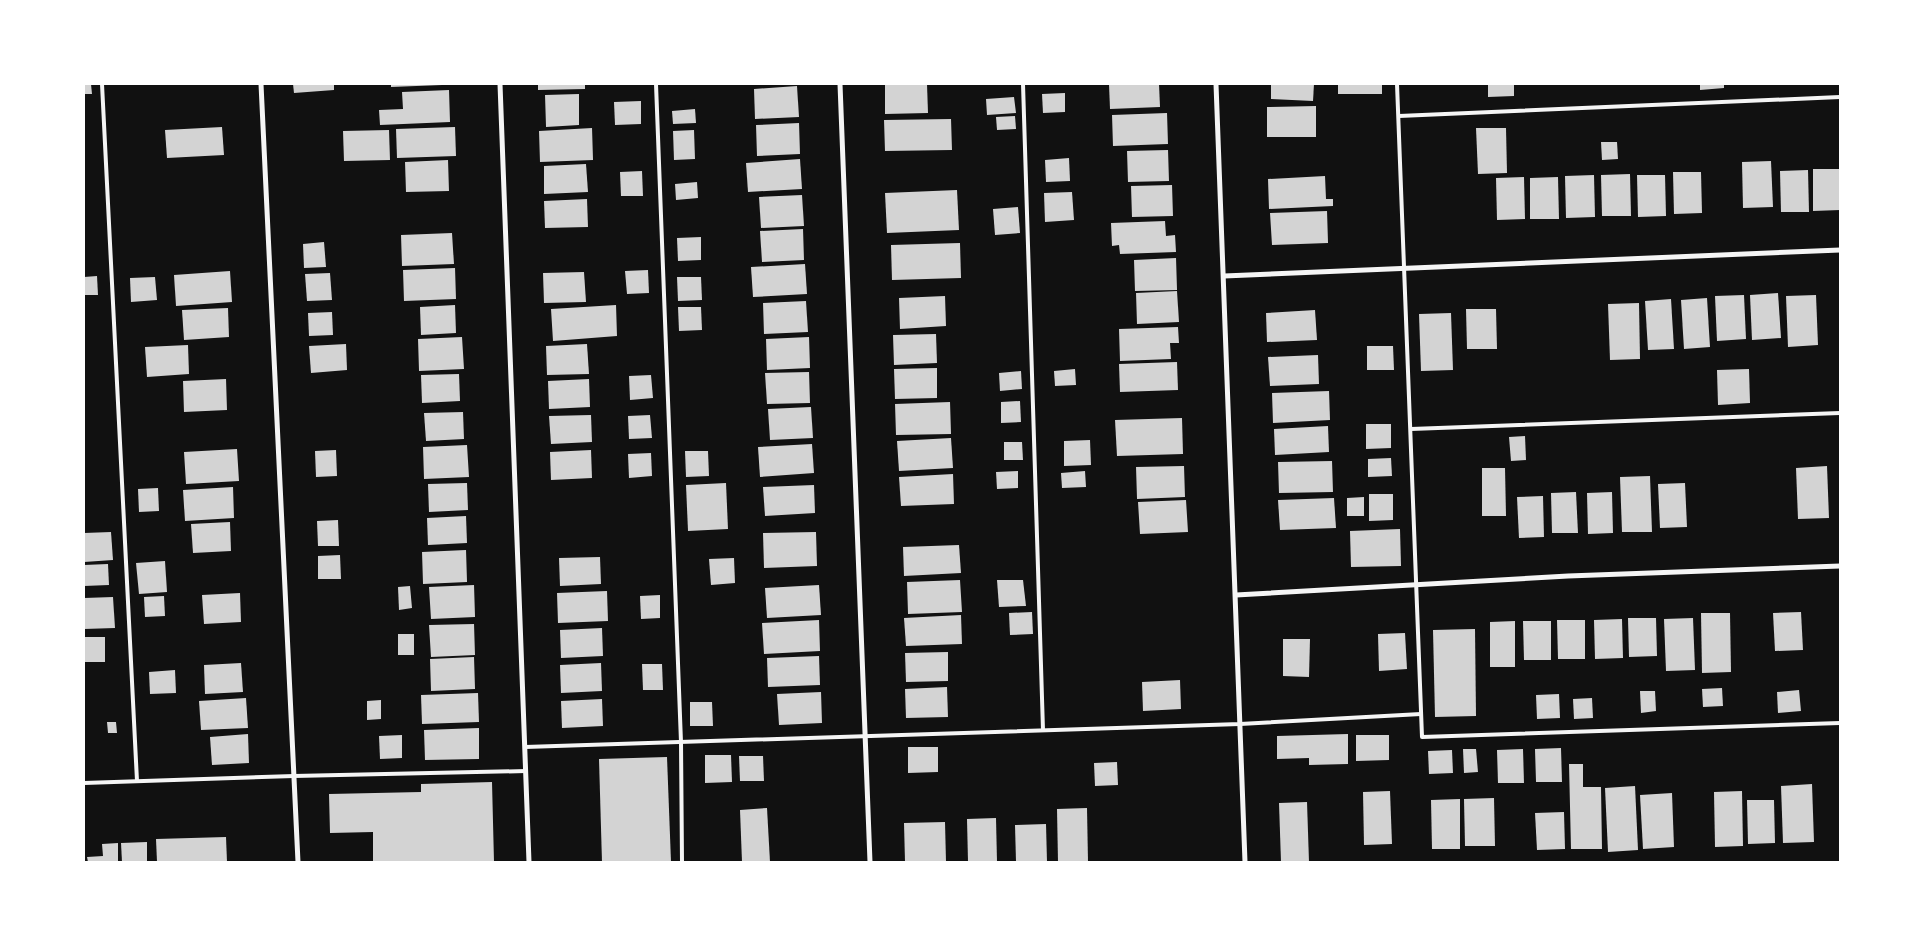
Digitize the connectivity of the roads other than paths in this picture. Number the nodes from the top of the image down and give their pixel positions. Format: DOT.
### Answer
graph roads {
  1 [pos="102,84"];
  2 [pos="261,84"];
  3 [pos="500,84"];
  4 [pos="656,84"];
  5 [pos="840,84"];
  6 [pos="1023,84"];
  7 [pos="1216,84"];
  8 [pos="1397,84"];
  9 [pos="1840,97"];
  10 [pos="1399,116"];
  11 [pos="1840,250"];
  12 [pos="1406,269"];
  13 [pos="1224,276"];
  14 [pos="1840,413"];
  15 [pos="1411,429"];
  16 [pos="1840,566"];
  17 [pos="1417,585"];
  18 [pos="1236,595"];
  19 [pos="1421,714"];
  20 [pos="1840,723"];
  21 [pos="1240,724"];
  22 [pos="1043,730"];
  23 [pos="865,736"];
  24 [pos="681,742"];
  25 [pos="525,747"];
  26 [pos="526,771"];
  27 [pos="294,776"];
  28 [pos="137,781"];
  29 [pos="84,783"];
  30 [pos="298,862"];
  31 [pos="529,862"];
  32 [pos="682,862"];
  33 [pos="870,862"];
  34 [pos="1245,862"];
  1 -- 28 [label="lane"];
  2 -- 27 [label="street"];
  3 -- 25 [label="street"];
  4 -- 24 [label="lane"];
  5 -- 23 [label="street"];
  6 -- 22 [label="lane"];
  7 -- 13 [label="street"];
  8 -- 10 [label="lane"];
  9 -- 10 [label="lane"];
  10 -- 12 [label="lane"];
  11 -- 12 [label="street"];
  12 -- 13 [label="street"];
  12 -- 15 [label="lane"];
  13 -- 18 [label="street"];
  14 -- 15 [label="lane"];
  15 -- 17 [label="lane"];
  16 -- 17 [label="street"];
  17 -- 18 [label="street"];
  17 -- 19 [label="lane"];
  18 -- 21 [label="street"];
  19 -- 20 [label="lane"];
  19 -- 21 [label="lane"];
  21 -- 22 [label="lane"];
  21 -- 34 [label="street"];
  22 -- 23 [label="lane"];
  23 -- 24 [label="lane"];
  23 -- 33 [label="street"];
  24 -- 25 [label="lane"];
  24 -- 32 [label="lane"];
  25 -- 26 [label="street"];
  26 -- 27 [label="lane"];
  26 -- 31 [label="street"];
  27 -- 28 [label="lane"];
  27 -- 30 [label="street"];
  28 -- 29 [label="lane"];
}
